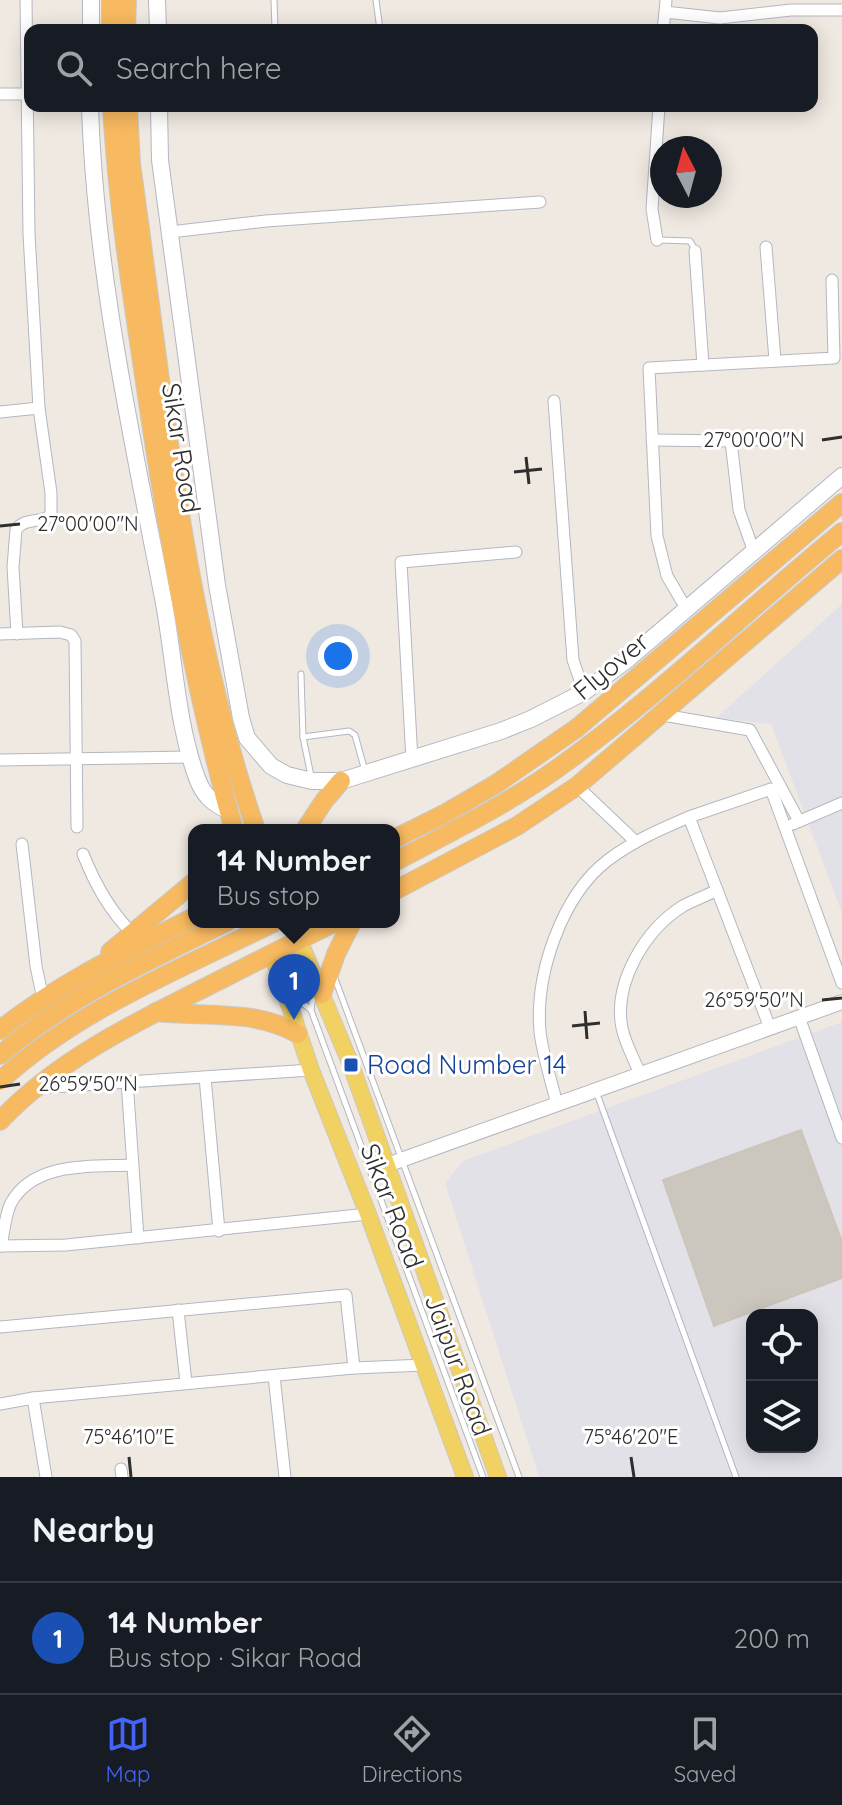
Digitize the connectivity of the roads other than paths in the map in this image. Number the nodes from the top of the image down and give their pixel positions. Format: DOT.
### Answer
graph roads {
  1 [pos="26,0"];
  2 [pos="91,0"];
  3 [pos="111,0"];
  4 [pos="127,0"];
  5 [pos="157,0"];
  6 [pos="274,0"];
  7 [pos="376,0"];
  8 [pos="665,6"];
  9 [pos="842,10"];
  10 [pos="27,24"];
  11 [pos="91,24"];
  12 [pos="111,24"];
  13 [pos="126,24"];
  14 [pos="158,24"];
  15 [pos="275,24"];
  16 [pos="379,24"];
  17 [pos="0,94"];
  18 [pos="24,94"];
  19 [pos="29,112"];
  20 [pos="90,112"];
  21 [pos="112,112"];
  22 [pos="128,112"];
  23 [pos="159,112"];
  24 [pos="659,112"];
  25 [pos="540,202"];
  26 [pos="170,232"];
  27 [pos="657,240"];
  28 [pos="766,247"];
  29 [pos="695,251"];
  30 [pos="832,280"];
  31 [pos="775,360"];
  32 [pos="703,365"];
  33 [pos="554,401"];
  34 [pos="39,408"];
  35 [pos="0,412"];
  36 [pos="773,439"];
  37 [pos="652,440"];
  38 [pos="731,441"];
  39 [pos="842,476"];
  40 [pos="842,503"];
  41 [pos="842,532"];
  42 [pos="516,552"];
  43 [pos="754,552"];
  44 [pos="842,559"];
  45 [pos="687,610"];
  46 [pos="0,634"];
  47 [pos="17,634"];
  48 [pos="301,674"];
  49 [pos="584,692"];
  50 [pos="663,715"];
  51 [pos="303,737"];
  52 [pos="191,757"];
  53 [pos="76,759"];
  54 [pos="0,760"];
  55 [pos="412,760"];
  56 [pos="366,775"];
  57 [pos="312,781"];
  58 [pos="341,781"];
  59 [pos="577,786"];
  60 [pos="842,803"];
  61 [pos="689,817"];
  62 [pos="799,821"];
  63 [pos="229,822"];
  64 [pos="254,824"];
  65 [pos="309,824"];
  66 [pos="77,827"];
  67 [pos="785,827"];
  68 [pos="400,836"];
  69 [pos="636,842"];
  70 [pos="22,844"];
  71 [pos="83,854"];
  72 [pos="400,859"];
  73 [pos="188,887"];
  74 [pos="400,888"];
  75 [pos="717,890"];
  76 [pos="188,920"];
  77 [pos="215,928"];
  78 [pos="263,928"];
  79 [pos="264,928"];
  80 [pos="349,928"];
  81 [pos="295,931"];
  82 [pos="132,933"];
  83 [pos="272,953"];
  84 [pos="331,967"];
  85 [pos="87,972"];
  86 [pos="842,983"];
  87 [pos="318,986"];
  88 [pos="284,989"];
  89 [pos="43,999"];
  90 [pos="842,1002"];
  91 [pos="311,1010"];
  92 [pos="156,1012"];
  93 [pos="799,1017"];
  94 [pos="770,1028"];
  95 [pos="0,1030"];
  96 [pos="298,1034"];
  97 [pos="0,1055"];
  98 [pos="311,1070"];
  99 [pos="640,1074"];
  100 [pos="205,1077"];
  101 [pos="0,1081"];
  102 [pos="127,1081"];
  103 [pos="37,1088"];
  104 [pos="596,1090"];
  105 [pos="557,1104"];
  106 [pos="0,1121"];
  107 [pos="842,1138"];
  108 [pos="394,1162"];
  109 [pos="132,1165"];
  110 [pos="368,1214"];
  111 [pos="219,1231"];
  112 [pos="138,1238"];
  113 [pos="0,1246"];
  114 [pos="178,1310"];
  115 [pos="0,1327"];
  116 [pos="424,1365"];
  117 [pos="354,1368"];
  118 [pos="274,1376"];
  119 [pos="186,1383"];
  120 [pos="33,1398"];
  121 [pos="0,1404"];
  122 [pos="46,1477"];
  123 [pos="285,1477"];
  124 [pos="465,1477"];
  125 [pos="483,1477"];
  126 [pos="498,1477"];
  127 [pos="519,1477"];
  128 [pos="736,1477"];
  1 -- 10 [label="street"];
  2 -- 11 [label="main road"];
  3 -- 12 [label="highway"];
  4 -- 13 [label="highway"];
  5 -- 14 [label="main road"];
  6 -- 15 [label="lane"];
  7 -- 16 [label="lane"];
  8 -- 9 [label="street"];
  17 -- 18 [label="street"];
  19 -- 34 [label="street"];
  20 -- 52 [label="main road"];
  21 -- 63 [label="highway, Sikar Road"];
  22 -- 64 [label="highway"];
  23 -- 26 [label="main road"];
  24 -- 27 [label="street"];
  25 -- 26 [label="street"];
  26 -- 57 [label="main road"];
  27 -- 29 [label="lane"];
  28 -- 31 [label="street"];
  29 -- 32 [label="street"];
  30 -- 31 [label="street"];
  31 -- 32 [label="street"];
  32 -- 37 [label="street"];
  33 -- 49 [label="street"];
  34 -- 35 [label="street"];
  34 -- 47 [label="street"];
  36 -- 38 [label="street"];
  37 -- 38 [label="street"];
  37 -- 45 [label="street"];
  38 -- 43 [label="street"];
  39 -- 43 [label="main road"];
  40 -- 68 [label="highway, Flyover"];
  41 -- 72 [label="highway, Flyover"];
  42 -- 55 [label="street"];
  43 -- 45 [label="main road"];
  44 -- 50 [label="highway"];
  45 -- 49 [label="main road"];
  46 -- 47 [label="street"];
  47 -- 53 [label="street"];
  48 -- 51 [label="lane"];
  49 -- 55 [label="main road"];
  50 -- 59 [label="highway"];
  50 -- 62 [label="street"];
  51 -- 56 [label="lane"];
  51 -- 57 [label="lane"];
  52 -- 53 [label="street"];
  52 -- 63 [label="main road"];
  53 -- 54 [label="street"];
  53 -- 66 [label="street"];
  55 -- 56 [label="main road"];
  56 -- 58 [label="main road"];
  57 -- 58 [label="main road"];
  58 -- 65 [label="highway"];
  59 -- 69 [label="street"];
  59 -- 74 [label="highway"];
  60 -- 62 [label="street"];
  61 -- 67 [label="street"];
  61 -- 69 [label="street"];
  61 -- 75 [label="street"];
  62 -- 67 [label="street"];
  67 -- 86 [label="street"];
  69 -- 105 [label="street"];
  70 -- 89 [label="street"];
  71 -- 82 [label="street"];
  73 -- 82 [label="highway"];
  75 -- 94 [label="street"];
  75 -- 99 [label="street"];
  76 -- 85 [label="highway"];
  77 -- 97 [label="highway"];
  78 -- 101 [label="highway, bridge"];
  79 -- 83 [label="highway"];
  80 -- 84 [label="highway"];
  81 -- 83 [label="highway"];
  81 -- 87 [label="main road, Jaipur Road"];
  82 -- 85 [label="highway"];
  83 -- 88 [label="main road, Sikar Road"];
  83 -- 92 [label="highway"];
  84 -- 87 [label="highway"];
  84 -- 108 [label="lane"];
  85 -- 89 [label="highway"];
  87 -- 91 [label="lane"];
  87 -- 108 [label="main road, Jaipur Road"];
  88 -- 91 [label="lane"];
  88 -- 96 [label="main road, Sikar Road"];
  89 -- 95 [label="highway"];
  90 -- 93 [label="street"];
  91 -- 125 [label="lane"];
  92 -- 96 [label="highway"];
  92 -- 103 [label="highway"];
  93 -- 94 [label="street"];
  93 -- 107 [label="street"];
  94 -- 99 [label="street"];
  96 -- 98 [label="main road, Sikar Road"];
  98 -- 100 [label="street"];
  98 -- 110 [label="main road, Sikar Road"];
  99 -- 104 [label="street"];
  100 -- 102 [label="street"];
  100 -- 111 [label="street"];
  102 -- 103 [label="street"];
  102 -- 109 [label="street"];
  103 -- 106 [label="highway"];
  104 -- 105 [label="street"];
  104 -- 128 [label="lane"];
  105 -- 108 [label="street"];
  108 -- 126 [label="main road, Jaipur Road"];
  108 -- 127 [label="lane"];
  109 -- 112 [label="street"];
  109 -- 113 [label="street"];
  110 -- 111 [label="street"];
  110 -- 116 [label="main road, Sikar Road"];
  111 -- 112 [label="street"];
  112 -- 113 [label="street"];
  114 -- 115 [label="street"];
  114 -- 117 [label="street"];
  114 -- 119 [label="street"];
  116 -- 117 [label="street"];
  116 -- 124 [label="main road, Sikar Road"];
  117 -- 118 [label="street"];
  118 -- 119 [label="street"];
  118 -- 123 [label="street"];
  119 -- 120 [label="street"];
  120 -- 121 [label="street"];
  120 -- 122 [label="street"];
}
